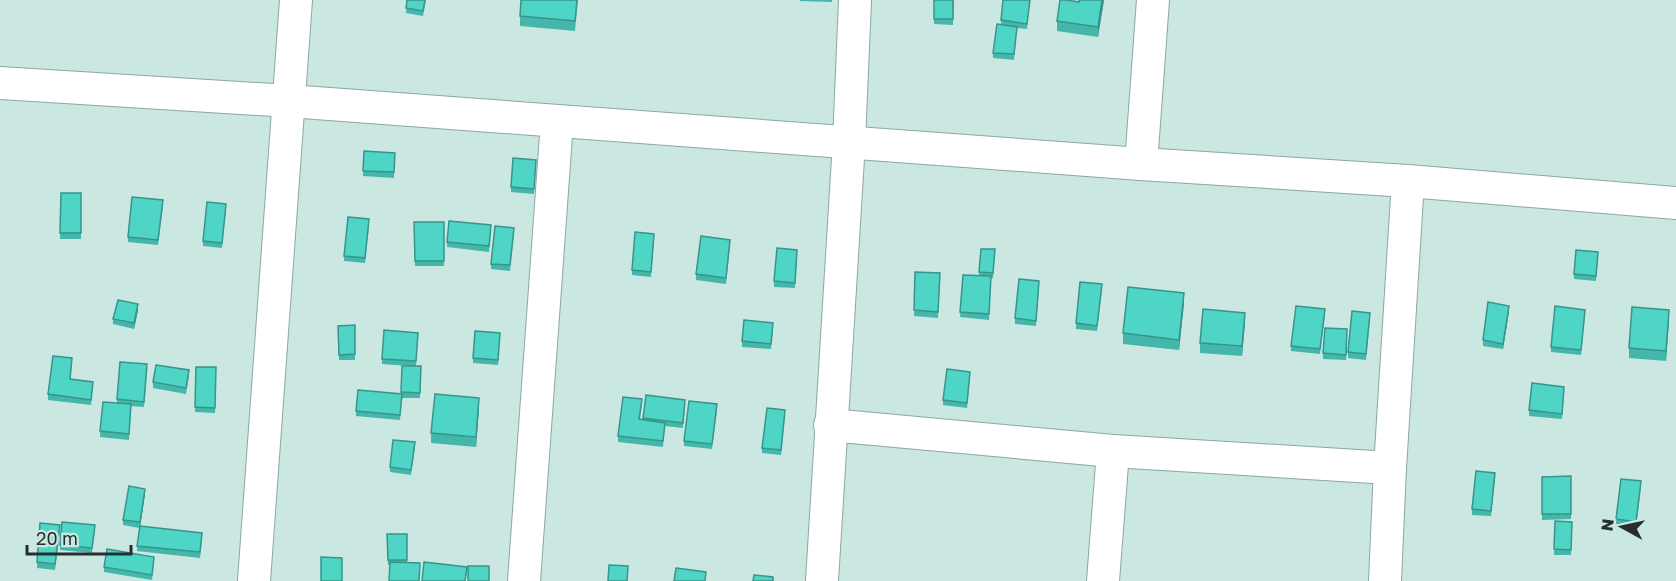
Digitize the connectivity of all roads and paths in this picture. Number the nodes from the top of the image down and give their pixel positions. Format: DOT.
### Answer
graph roads {
  1 [pos="296,0"];
  2 [pos="855,0"];
  3 [pos="1153,0"];
  4 [pos="0,82"];
  5 [pos="290,101"];
  6 [pos="557,121"];
  7 [pos="849,142"];
  8 [pos="1141,164"];
  9 [pos="1408,181"];
  10 [pos="1676,202"];
  11 [pos="830,425"];
  12 [pos="1113,450"];
  13 [pos="1390,468"];
  14 [pos="254,581"];
  15 [pos="525,581"];
  16 [pos="822,581"];
  17 [pos="1103,581"];
  18 [pos="1385,581"];
  1 -- 5 [label="street"];
  2 -- 7 [label="street"];
  3 -- 8 [label="street"];
  4 -- 5 [label="street"];
  5 -- 6 [label="street"];
  5 -- 14 [label="street"];
  6 -- 7 [label="street"];
  6 -- 15 [label="street"];
  7 -- 8 [label="street"];
  7 -- 11 [label="street"];
  8 -- 9 [label="street"];
  9 -- 10 [label="street"];
  9 -- 13 [label="street"];
  11 -- 12 [label="street"];
  11 -- 16 [label="street"];
  12 -- 13 [label="street"];
  12 -- 17 [label="street"];
  13 -- 18 [label="street"];
}
